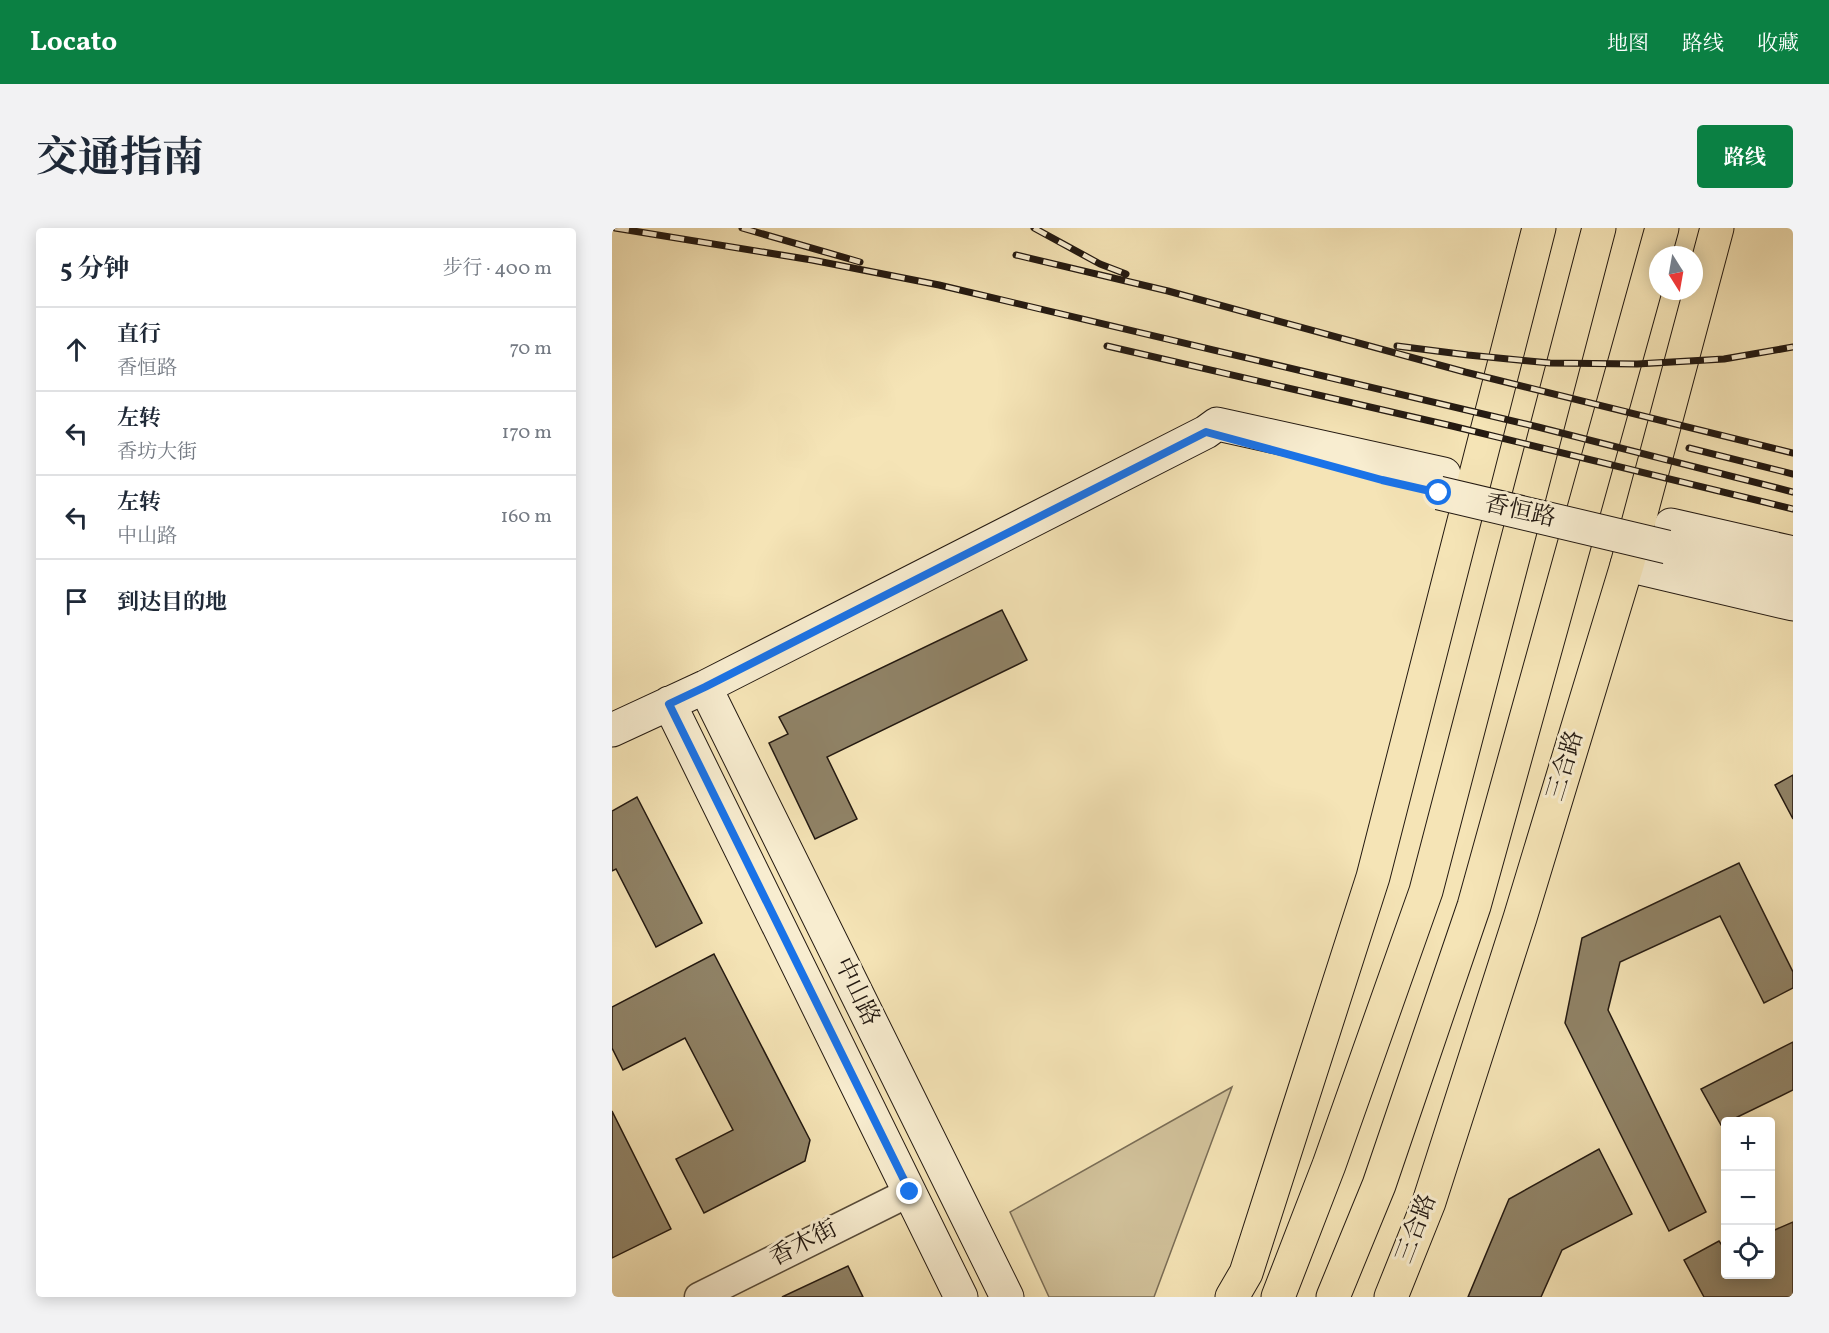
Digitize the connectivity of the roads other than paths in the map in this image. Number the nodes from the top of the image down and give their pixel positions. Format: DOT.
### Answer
graph roads {
  1 [pos="1539,228"];
  2 [pos="1599,228"];
  3 [pos="1662,228"];
  4 [pos="1717,228"];
  5 [pos="1669,536"];
  6 [pos="1793,554"];
  7 [pos="1627,565"];
  8 [pos="1793,578"];
  9 [pos="1793,604"];
  10 [pos="705,687"];
  11 [pos="669,704"];
  12 [pos="612,730"];
  13 [pos="910,1192"];
  14 [pos="699,1297"];
  15 [pos="961,1297"];
  16 [pos="1006,1297"];
  17 [pos="1232,1297"];
  18 [pos="1278,1297"];
  19 [pos="1333,1297"];
  20 [pos="1391,1297"];
  1 -- 17 [label="highway"];
  2 -- 18 [label="highway"];
  3 -- 19 [label="highway"];
  4 -- 7 [label="highway, 三合路"];
  5 -- 6 [label="main road, 香恒路"];
  5 -- 8 [label="main road, 香恒路"];
  5 -- 10 [label="main road, 香恒路"];
  7 -- 9 [label="main road"];
  7 -- 20 [label="highway, 三合路"];
  10 -- 11 [label="main road, 香恒路"];
  10 -- 16 [label="main road, 中山路"];
  11 -- 12 [label="main road, 香恒路"];
  11 -- 13 [label="main road, 中山路"];
  13 -- 14 [label="street, 香木街"];
  13 -- 15 [label="main road, 中山路"];
}
